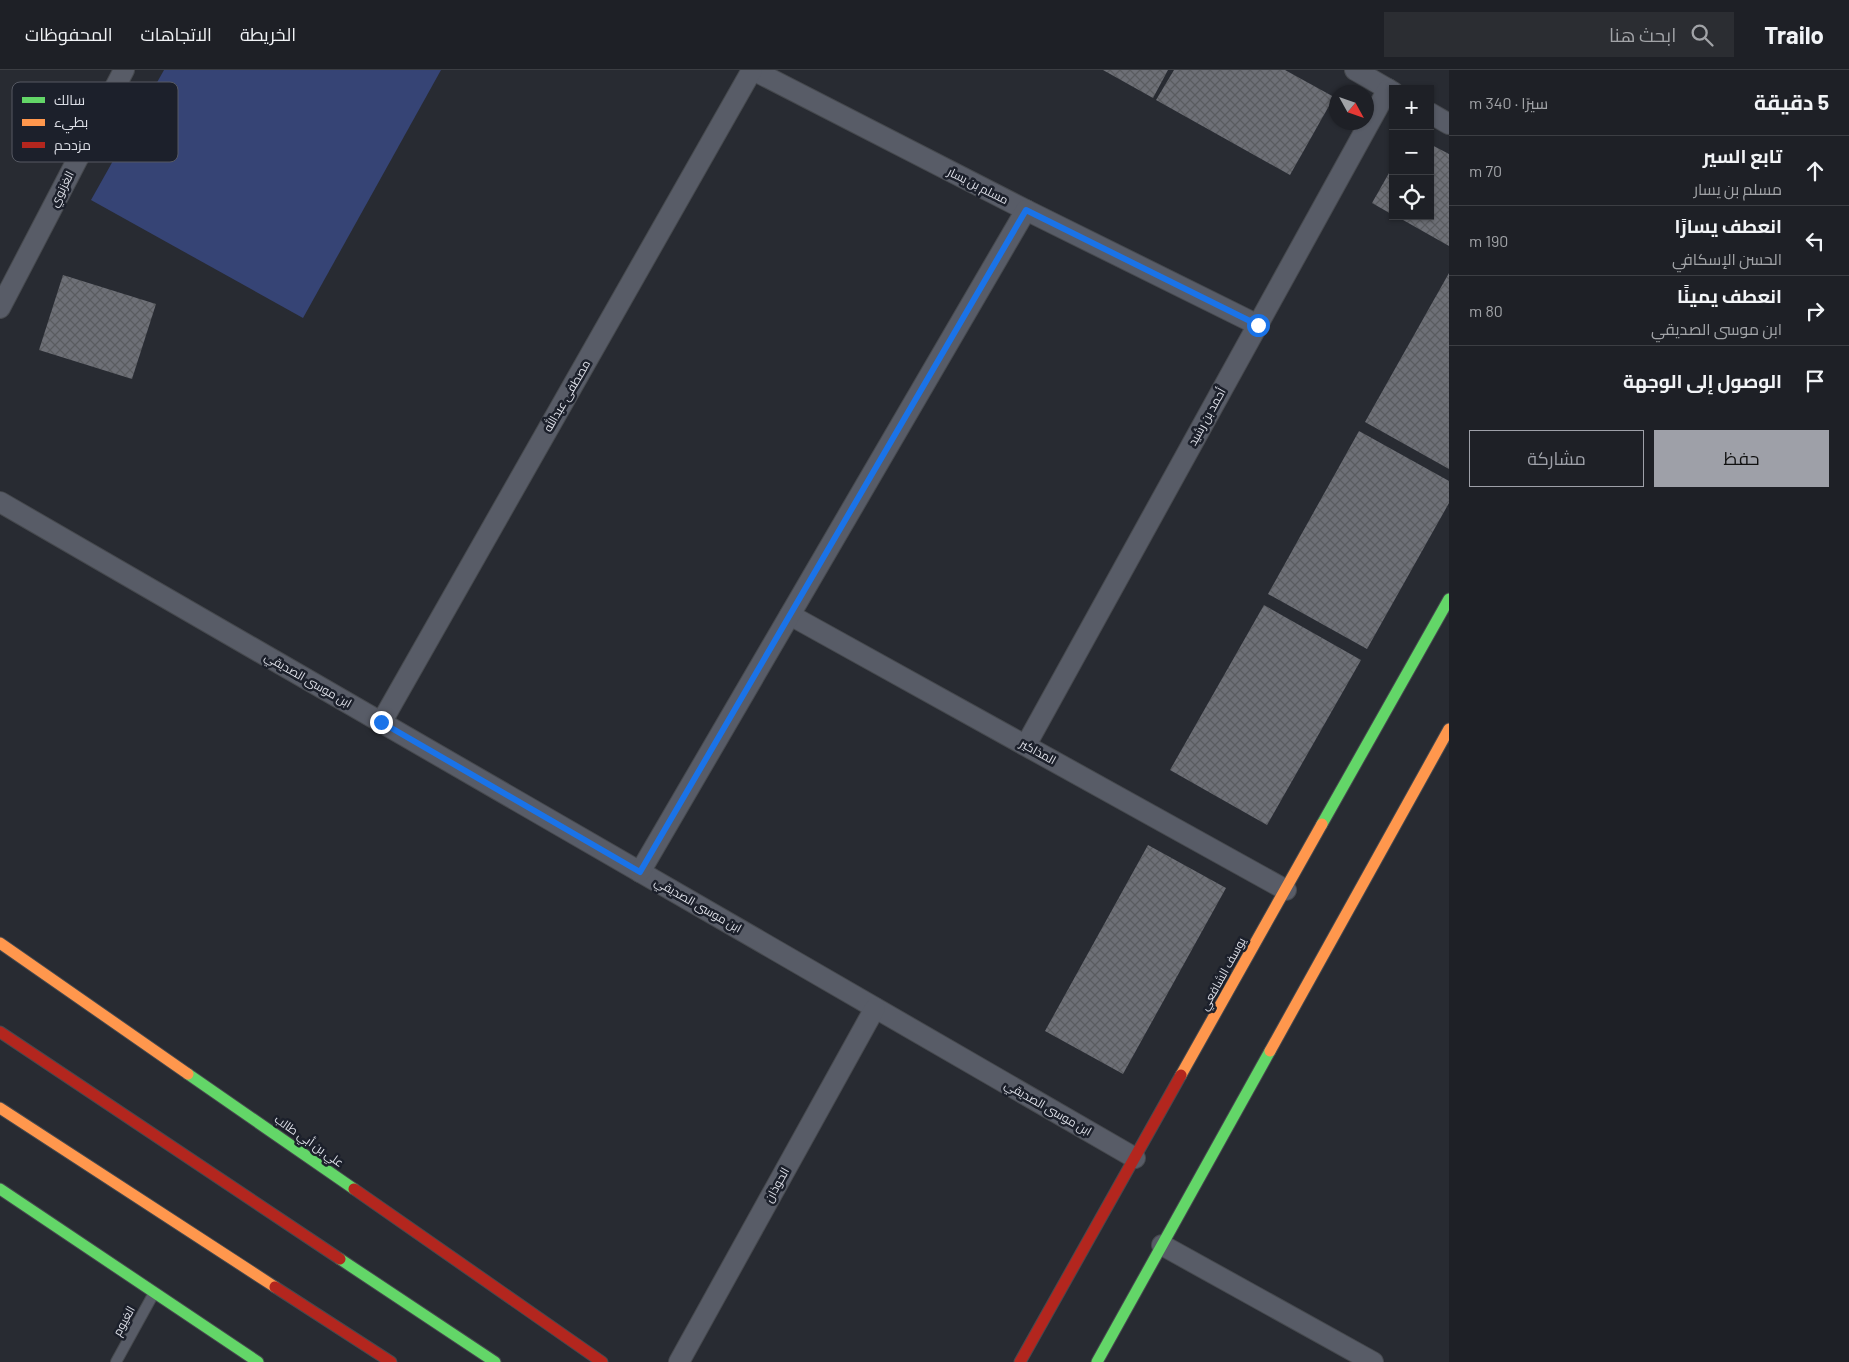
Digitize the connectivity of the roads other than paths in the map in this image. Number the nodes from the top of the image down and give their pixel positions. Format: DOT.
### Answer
graph roads {
  1 [pos="124,70"];
  2 [pos="752,70"];
  3 [pos="1355,70"];
  4 [pos="118,82"];
  5 [pos="1389,89"];
  6 [pos="1389,92"];
  7 [pos="1434,115"];
  8 [pos="1449,124"];
  9 [pos="76,162"];
  10 [pos="1026,210"];
  11 [pos="0,308"];
  12 [pos="1258,325"];
  13 [pos="0,502"];
  14 [pos="1449,599"];
  15 [pos="790,615"];
  16 [pos="381,722"];
  17 [pos="1447,739"];
  18 [pos="1026,745"];
  19 [pos="640,872"];
  20 [pos="1286,890"];
  21 [pos="0,943"];
  22 [pos="875,1008"];
  23 [pos="0,1032"];
  24 [pos="0,1108"];
  25 [pos="1135,1158"];
  26 [pos="0,1189"];
  27 [pos="1162,1245"];
  28 [pos="154,1292"];
  29 [pos="116,1362"];
  30 [pos="258,1362"];
  31 [pos="392,1362"];
  32 [pos="495,1362"];
  33 [pos="602,1362"];
  34 [pos="679,1362"];
  35 [pos="1020,1362"];
  36 [pos="1097,1362"];
  37 [pos="1373,1362"];
  1 -- 4 [label="street, الغزنوي"];
  2 -- 10 [label="street, مسلم بن يسار"];
  2 -- 16 [label="street, مصطفى عبدالله"];
  3 -- 5 [label="street"];
  6 -- 12 [label="street, أحمد بن رشيد"];
  7 -- 8 [label="street"];
  9 -- 11 [label="street, الغزنوي"];
  10 -- 12 [label="street, مسلم بن يسار"];
  10 -- 15 [label="street"];
  12 -- 18 [label="street, أحمد بن رشيد"];
  13 -- 16 [label="street, ابن موسى الصديقي"];
  14 -- 20 [label="street, يوسف الشافعي"];
  15 -- 18 [label="street, المذاكير"];
  15 -- 19 [label="street"];
  16 -- 19 [label="street, ابن موسى الصديقي"];
  17 -- 27 [label="street"];
  18 -- 20 [label="street, المذاكير"];
  19 -- 22 [label="street, ابن موسى الصديقي"];
  20 -- 25 [label="street, يوسف الشافعي"];
  21 -- 33 [label="street, علي بن أبي طالب"];
  22 -- 25 [label="street, ابن موسى الصديقي"];
  22 -- 34 [label="street, الحوذان"];
  23 -- 32 [label="street"];
  24 -- 31 [label="street"];
  25 -- 35 [label="street, يوسف الشافعي"];
  26 -- 28 [label="street"];
  27 -- 36 [label="street"];
  27 -- 37 [label="street"];
  28 -- 29 [label="lane, الغيوم"];
  28 -- 30 [label="street"];
}
